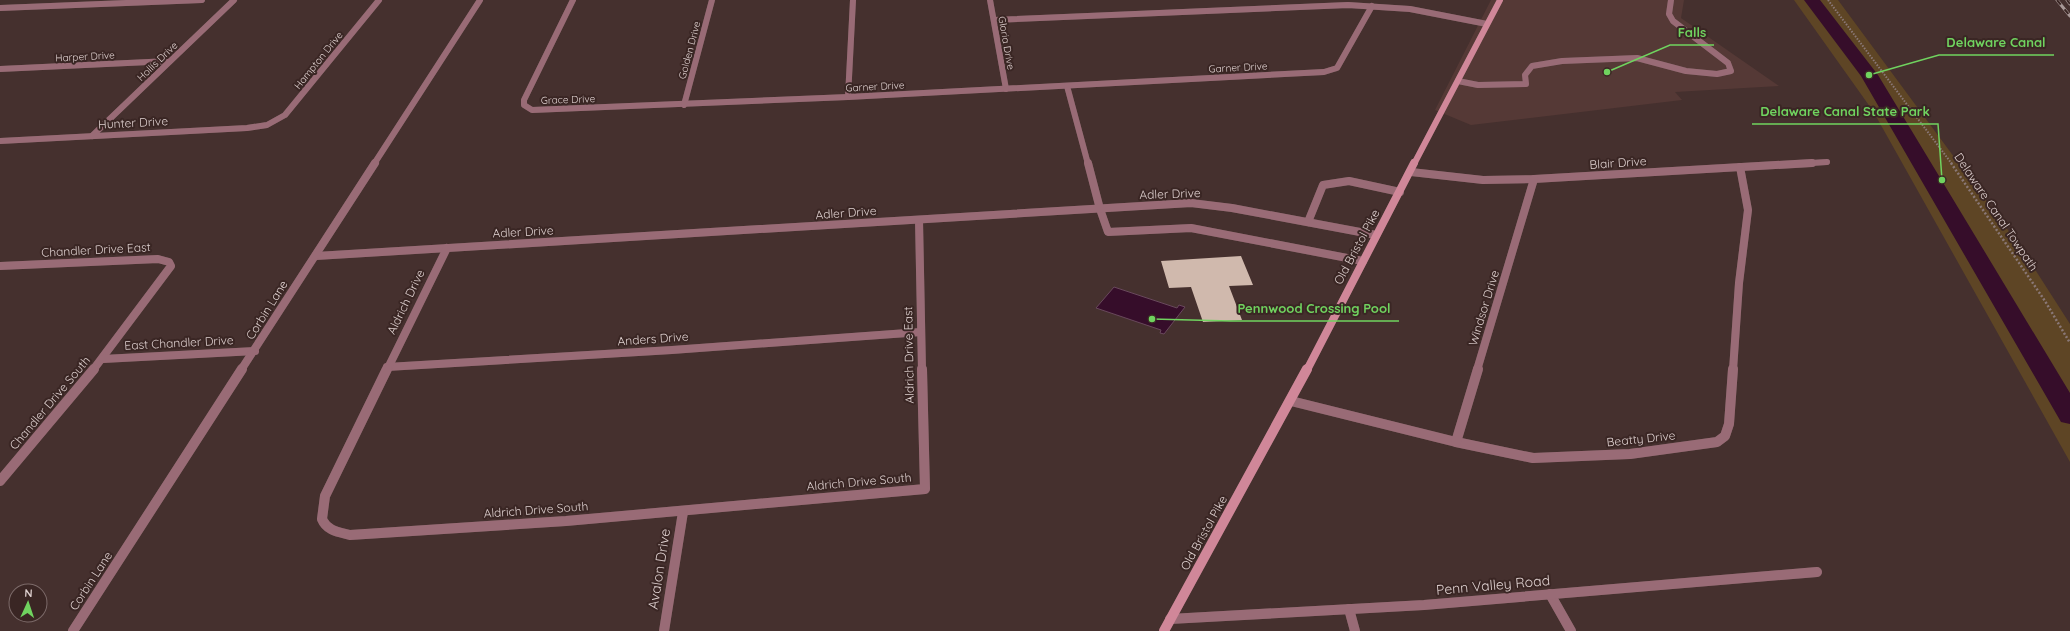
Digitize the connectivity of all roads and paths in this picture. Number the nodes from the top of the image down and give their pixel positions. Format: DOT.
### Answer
graph roads {
  1 [pos="202,0"];
  2 [pos="234,0"];
  3 [pos="379,0"];
  4 [pos="480,0"];
  5 [pos="573,0"];
  6 [pos="712,0"];
  7 [pos="853,0"];
  8 [pos="990,0"];
  9 [pos="1500,0"];
  10 [pos="1671,0"];
  11 [pos="1828,0"];
  12 [pos="118,2"];
  13 [pos="1372,6"];
  14 [pos="0,8"];
  15 [pos="994,20"];
  16 [pos="1487,24"];
  17 [pos="170,61"];
  18 [pos="0,69"];
  19 [pos="1458,81"];
  20 [pos="1067,86"];
  21 [pos="1006,89"];
  22 [pos="848,97"];
  23 [pos="684,105"];
  24 [pos="267,125"];
  25 [pos="92,136"];
  26 [pos="0,141"];
  27 [pos="1827,162"];
  28 [pos="1740,167"];
  29 [pos="1411,172"];
  30 [pos="1534,180"];
  31 [pos="1400,192"];
  32 [pos="1100,209"];
  33 [pos="919,220"];
  34 [pos="1308,222"];
  35 [pos="1376,235"];
  36 [pos="447,248"];
  37 [pos="316,256"];
  38 [pos="1363,261"];
  39 [pos="0,266"];
  40 [pos="921,332"];
  41 [pos="2070,343"];
  42 [pos="255,351"];
  43 [pos="103,359"];
  44 [pos="387,367"];
  45 [pos="1291,401"];
  46 [pos="1456,442"];
  47 [pos="0,481"];
  48 [pos="924,489"];
  49 [pos="683,512"];
  50 [pos="1817,572"];
  51 [pos="1550,594"];
  52 [pos="1349,609"];
  53 [pos="1170,619"];
  54 [pos="73,631"];
  55 [pos="664,631"];
  56 [pos="1164,631"];
  57 [pos="1355,631"];
  58 [pos="1571,631"];
  1 -- 12 [label="street"];
  2 -- 17 [label="street, Hollis Drive"];
  3 -- 24 [label="street, Hampton Drive"];
  4 -- 37 [label="street, Corbin Lane"];
  5 -- 23 [label="street, Grace Drive"];
  6 -- 23 [label="street, Golden Drive"];
  7 -- 22 [label="street"];
  8 -- 15 [label="street, Gloria Drive"];
  9 -- 16 [label="main road, Old Bristol Pike"];
  10 -- 19 [label="street"];
  11 -- 41 [label="path, Delaware Canal Towpath"];
  12 -- 14 [label="street"];
  13 -- 15 [label="street"];
  13 -- 16 [label="street"];
  13 -- 20 [label="street, Garner Drive"];
  15 -- 21 [label="street, Gloria Drive"];
  16 -- 19 [label="main road, Old Bristol Pike"];
  17 -- 18 [label="street, Harper Drive"];
  17 -- 25 [label="street, Hollis Drive"];
  19 -- 29 [label="main road, Old Bristol Pike"];
  20 -- 21 [label="street, Garner Drive"];
  20 -- 32 [label="street"];
  21 -- 22 [label="street, Garner Drive"];
  22 -- 23 [label="street, Garner Drive"];
  24 -- 25 [label="street, Hunter Drive"];
  25 -- 26 [label="street, Hunter Drive"];
  27 -- 28 [label="street, Blair Drive"];
  28 -- 30 [label="street, Blair Drive"];
  28 -- 46 [label="street, Beatty Drive"];
  29 -- 30 [label="street, Blair Drive"];
  29 -- 31 [label="main road, Old Bristol Pike"];
  30 -- 46 [label="street, Windsor Drive"];
  31 -- 34 [label="street"];
  31 -- 35 [label="main road, Old Bristol Pike"];
  32 -- 33 [label="street, Adler Drive"];
  32 -- 34 [label="street, Adler Drive"];
  32 -- 38 [label="street"];
  33 -- 36 [label="street, Adler Drive"];
  33 -- 40 [label="street, Aldrich Drive East"];
  34 -- 35 [label="street, Adler Drive"];
  35 -- 38 [label="main road, Old Bristol Pike"];
  36 -- 37 [label="street, Adler Drive"];
  36 -- 44 [label="street, Aldrich Drive"];
  37 -- 42 [label="street, Corbin Lane"];
  38 -- 45 [label="main road, Old Bristol Pike"];
  39 -- 43 [label="street, Chandler Drive East"];
  40 -- 44 [label="street, Anders Drive"];
  40 -- 48 [label="street, Aldrich Drive East"];
  42 -- 43 [label="street, East Chandler Drive"];
  42 -- 54 [label="street, Corbin Lane"];
  43 -- 47 [label="street, Chandler Drive South"];
  44 -- 49 [label="street, Aldrich Drive South"];
  45 -- 46 [label="street, Beatty Drive"];
  45 -- 53 [label="main road, Old Bristol Pike"];
  48 -- 49 [label="street, Aldrich Drive South"];
  49 -- 55 [label="street, Avalon Drive"];
  50 -- 51 [label="street, Penn Valley Road"];
  51 -- 52 [label="street, Penn Valley Road"];
  51 -- 58 [label="street"];
  52 -- 53 [label="street, Penn Valley Road"];
  52 -- 57 [label="street"];
  53 -- 56 [label="main road, Old Bristol Pike"];
}
